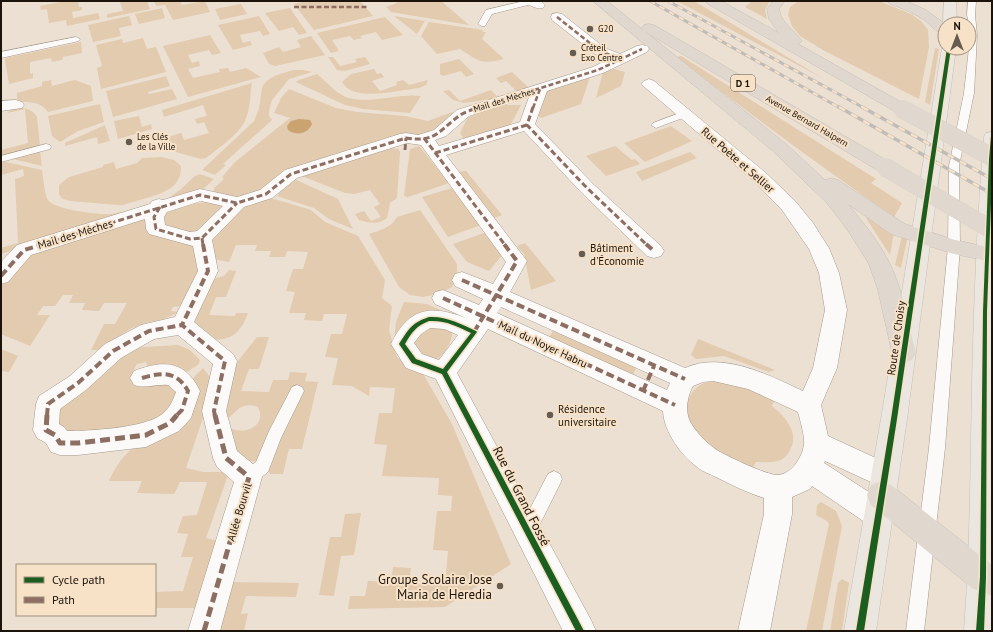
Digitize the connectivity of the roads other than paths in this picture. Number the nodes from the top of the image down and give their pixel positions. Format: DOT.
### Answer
graph roads {
  1 [pos="600,1"];
  2 [pos="712,1"];
  3 [pos="779,1"];
  4 [pos="894,1"];
  5 [pos="950,1"];
  6 [pos="972,1"];
  7 [pos="535,2"];
  8 [pos="950,16"];
  9 [pos="557,17"];
  10 [pos="937,23"];
  11 [pos="482,24"];
  12 [pos="76,39"];
  13 [pos="642,49"];
  14 [pos="1,55"];
  15 [pos="948,56"];
  16 [pos="620,59"];
  17 [pos="827,67"];
  18 [pos="650,84"];
  19 [pos="540,89"];
  20 [pos="685,114"];
  21 [pos="527,125"];
  22 [pos="656,125"];
  23 [pos="992,137"];
  24 [pos="418,145"];
  25 [pos="46,147"];
  26 [pos="780,148"];
  27 [pos="992,156"];
  28 [pos="1,159"];
  29 [pos="237,203"];
  30 [pos="159,207"];
  31 [pos="992,230"];
  32 [pos="920,236"];
  33 [pos="202,238"];
  34 [pos="954,247"];
  35 [pos="654,251"];
  36 [pos="988,254"];
  37 [pos="1,276"];
  38 [pos="462,280"];
  39 [pos="497,296"];
  40 [pos="443,298"];
  41 [pos="989,313"];
  42 [pos="479,324"];
  43 [pos="182,325"];
  44 [pos="904,354"];
  45 [pos="654,366"];
  46 [pos="444,372"];
  47 [pos="142,378"];
  48 [pos="685,379"];
  49 [pos="297,390"];
  50 [pos="643,390"];
  51 [pos="675,405"];
  52 [pos="809,405"];
  53 [pos="813,456"];
  54 [pos="988,466"];
  55 [pos="249,477"];
  56 [pos="554,479"];
  57 [pos="778,489"];
  58 [pos="881,495"];
  59 [pos="527,532"];
  60 [pos="927,533"];
  61 [pos="987,579"];
  62 [pos="204,631"];
  63 [pos="580,631"];
  64 [pos="754,631"];
  65 [pos="860,631"];
  66 [pos="915,631"];
  67 [pos="980,631"];
  1 -- 26 [label="highway"];
  1 -- 31 [label="highway, Avenue Bernard Halpern / D 1, bridge"];
  2 -- 17 [label="highway"];
  3 -- 17 [label="highway"];
  4 -- 10 [label="highway"];
  5 -- 8 [label="main road"];
  6 -- 34 [label="lane"];
  7 -- 11 [label="lane"];
  9 -- 16 [label="street"];
  12 -- 14 [label="lane"];
  13 -- 16 [label="street, Mail des Mèches"];
  15 -- 32 [label="main road, Route de Choisy"];
  16 -- 19 [label="street, Mail des Mèches"];
  17 -- 27 [label="highway, bridge"];
  18 -- 20 [label="street, Rue Poète et Sellier"];
  19 -- 21 [label="street"];
  19 -- 24 [label="street, Mail des Mèches"];
  20 -- 22 [label="lane"];
  20 -- 52 [label="street, Rue Poète et Sellier"];
  21 -- 24 [label="street"];
  21 -- 35 [label="street"];
  23 -- 36 [label="main road"];
  24 -- 29 [label="street, Mail des Mèches"];
  24 -- 39 [label="street"];
  25 -- 28 [label="lane"];
  26 -- 32 [label="highway"];
  26 -- 44 [label="highway"];
  29 -- 30 [label="street, Mail des Mèches"];
  29 -- 33 [label="street, Mail des Mèches"];
  30 -- 33 [label="street"];
  30 -- 37 [label="street, Mail des Mèches"];
  32 -- 34 [label="highway"];
  32 -- 44 [label="main road, Route de Choisy"];
  33 -- 43 [label="street"];
  34 -- 36 [label="highway"];
  34 -- 60 [label="lane"];
  36 -- 41 [label="main road"];
  38 -- 39 [label="street"];
  39 -- 42 [label="street"];
  39 -- 45 [label="street"];
  40 -- 42 [label="street, Mail du Noyer Habru"];
  41 -- 54 [label="main road"];
  42 -- 46 [label="street"];
  42 -- 46 [label="street"];
  42 -- 50 [label="street, Mail du Noyer Habru"];
  43 -- 47 [label="street"];
  43 -- 55 [label="street, Allée Bourvil"];
  44 -- 58 [label="main road, Route de Choisy"];
  45 -- 48 [label="street"];
  45 -- 50 [label="street"];
  46 -- 59 [label="street, Rue du Grand Fossé"];
  48 -- 51 [label="street"];
  48 -- 52 [label="street"];
  49 -- 55 [label="lane"];
  50 -- 51 [label="street, Mail du Noyer Habru"];
  51 -- 57 [label="street"];
  52 -- 53 [label="street"];
  53 -- 57 [label="street"];
  53 -- 58 [label="street"];
  53 -- 58 [label="street"];
  54 -- 61 [label="main road"];
  55 -- 62 [label="street, Allée Bourvil"];
  56 -- 59 [label="lane"];
  57 -- 64 [label="street"];
  58 -- 60 [label="highway"];
  58 -- 65 [label="main road, Route de Choisy"];
  59 -- 63 [label="street, Rue du Grand Fossé"];
  60 -- 61 [label="highway"];
  60 -- 66 [label="lane"];
  61 -- 67 [label="main road"];
}
